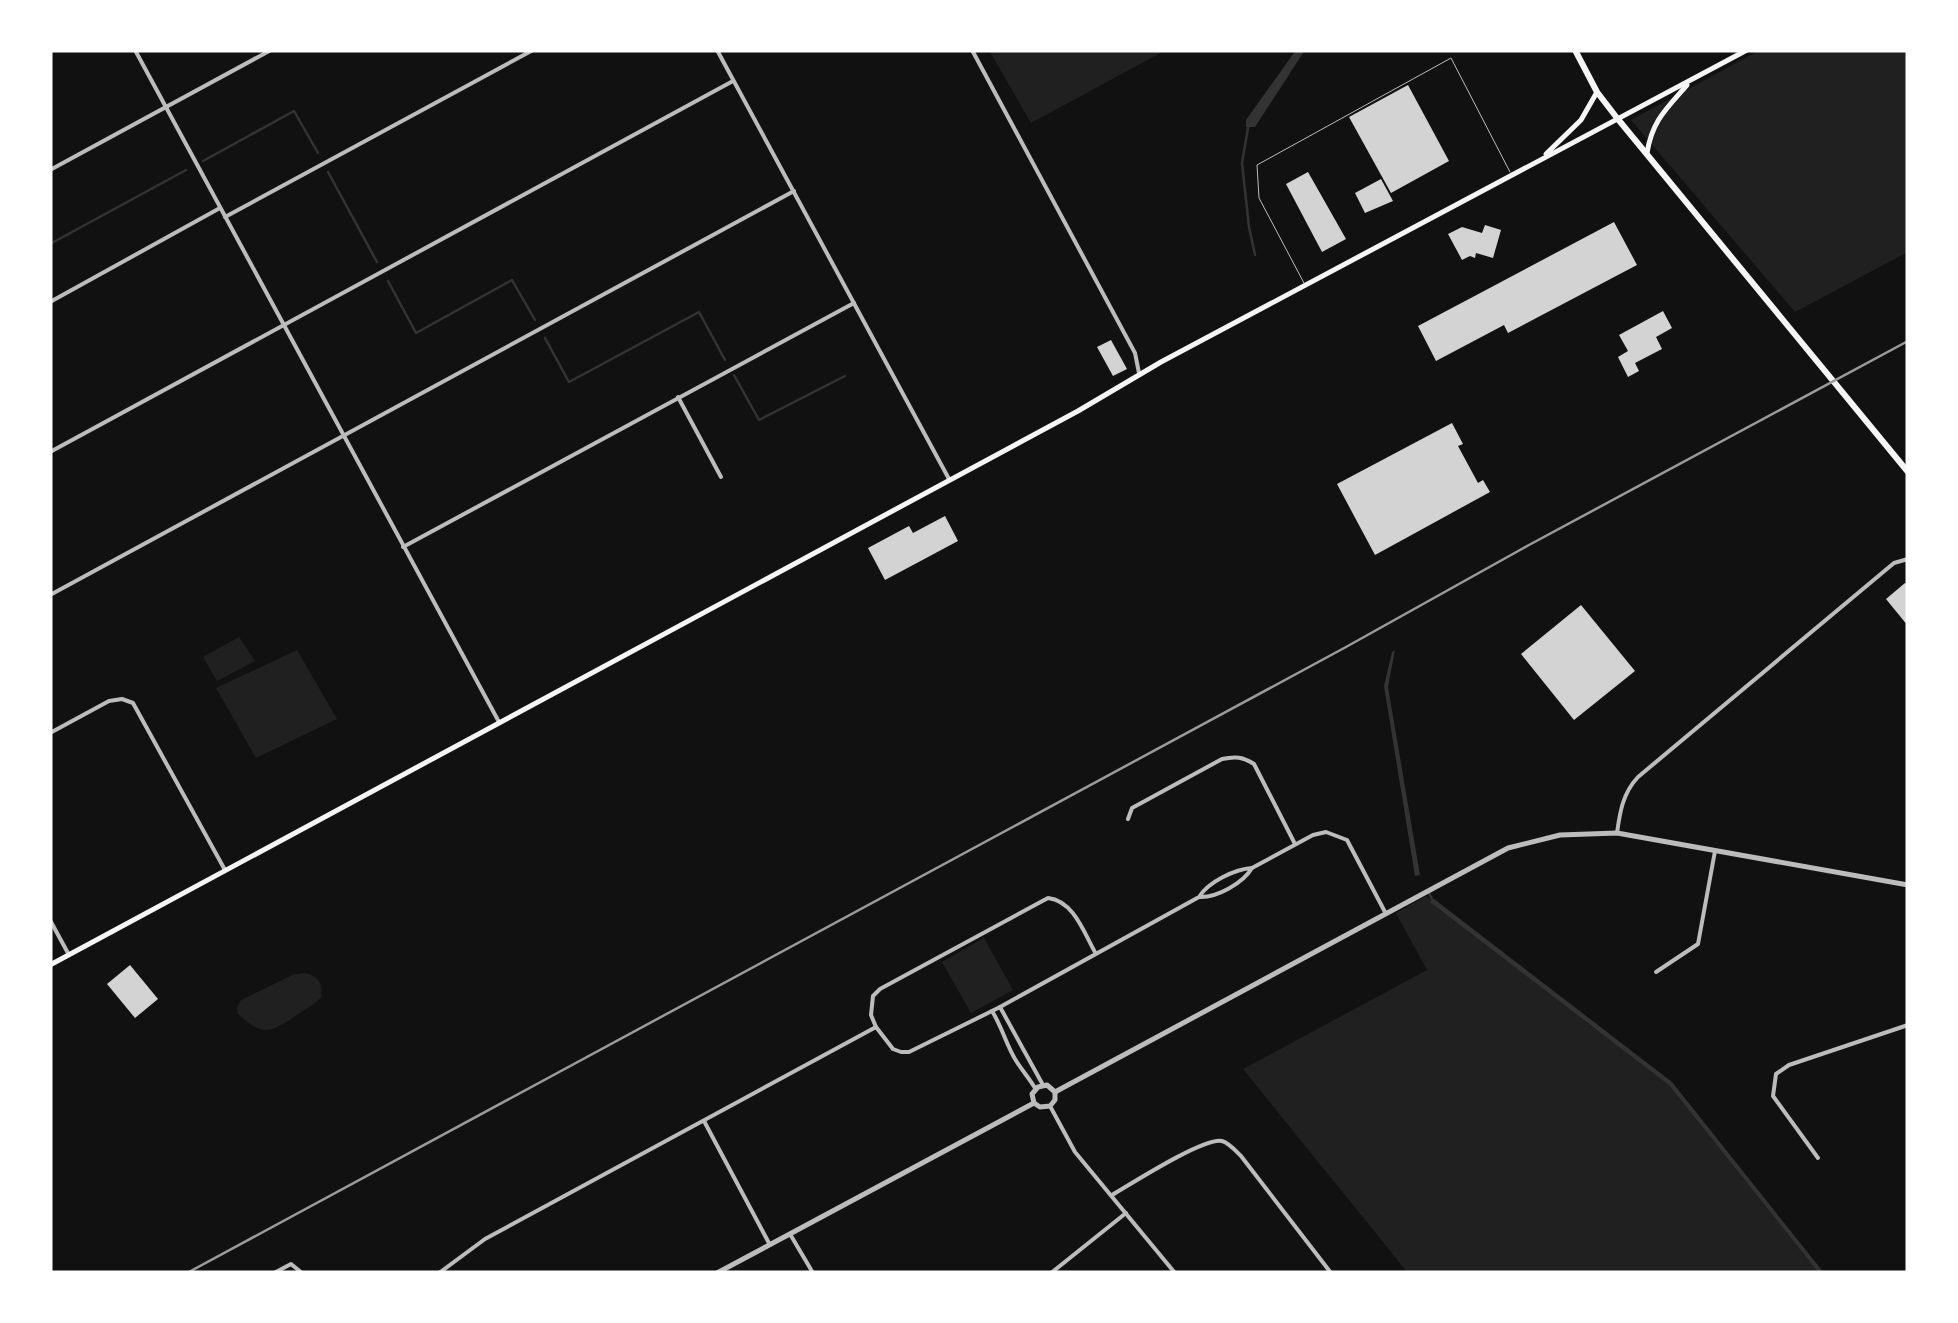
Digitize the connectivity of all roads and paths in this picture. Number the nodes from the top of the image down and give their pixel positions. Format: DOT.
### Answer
graph roads {
  1 [pos="134,50"];
  2 [pos="271,50"];
  3 [pos="534,50"];
  4 [pos="717,50"];
  5 [pos="972,50"];
  6 [pos="1574,50"];
  7 [pos="1746,50"];
  8 [pos="1693,79"];
  9 [pos="733,81"];
  10 [pos="1596,92"];
  11 [pos="165,107"];
  12 [pos="1617,118"];
  13 [pos="1647,154"];
  14 [pos="1540,159"];
  15 [pos="50,170"];
  16 [pos="1511,175"];
  17 [pos="794,191"];
  18 [pos="220,208"];
  19 [pos="225,217"];
  20 [pos="1306,286"];
  21 [pos="50,302"];
  22 [pos="854,303"];
  23 [pos="283,326"];
  24 [pos="1139,375"];
  25 [pos="678,397"];
  26 [pos="343,436"];
  27 [pos="50,452"];
  28 [pos="1908,472"];
  29 [pos="720,477"];
  30 [pos="949,479"];
  31 [pos="403,547"];
  32 [pos="1908,559"];
  33 [pos="50,595"];
  34 [pos="499,722"];
  35 [pos="50,733"];
  36 [pos="1128,819"];
  37 [pos="1617,833"];
  38 [pos="1295,844"];
  39 [pos="1715,850"];
  40 [pos="1252,868"];
  41 [pos="225,870"];
  42 [pos="1908,885"];
  43 [pos="1200,897"];
  44 [pos="1385,912"];
  45 [pos="50,920"];
  46 [pos="68,954"];
  47 [pos="1096,954"];
  48 [pos="50,964"];
  49 [pos="1656,972"];
  50 [pos="1000,1007"];
  51 [pos="992,1011"];
  52 [pos="1908,1024"];
  53 [pos="876,1027"];
  54 [pos="1043,1085"];
  55 [pos="1035,1088"];
  56 [pos="1055,1092"];
  57 [pos="1034,1103"];
  58 [pos="1050,1106"];
  59 [pos="704,1122"];
  60 [pos="1818,1158"];
  61 [pos="1112,1195"];
  62 [pos="1126,1213"];
  63 [pos="790,1234"];
  64 [pos="770,1245"];
  65 [pos="274,1273"];
  66 [pos="302,1273"];
  67 [pos="439,1273"];
  68 [pos="717,1273"];
  69 [pos="813,1273"];
  70 [pos="1052,1273"];
  71 [pos="1175,1273"];
  72 [pos="1331,1273"];
  1 -- 11 [label="street"];
  2 -- 11 [label="street"];
  3 -- 19 [label="street"];
  4 -- 9 [label="street"];
  5 -- 24 [label="street"];
  6 -- 10 [label="highway"];
  7 -- 8 [label="main road"];
  8 -- 12 [label="main road"];
  8 -- 13 [label="main road"];
  9 -- 17 [label="street"];
  9 -- 23 [label="street"];
  10 -- 12 [label="highway"];
  10 -- 14 [label="main road"];
  11 -- 15 [label="street"];
  11 -- 18 [label="street"];
  12 -- 13 [label="highway"];
  12 -- 14 [label="main road"];
  13 -- 28 [label="highway"];
  14 -- 16 [label="main road"];
  16 -- 20 [label="main road"];
  16 -- 20 [label="lane"];
  17 -- 22 [label="street"];
  17 -- 26 [label="street"];
  18 -- 19 [label="street"];
  18 -- 21 [label="street"];
  19 -- 23 [label="street"];
  20 -- 24 [label="main road"];
  22 -- 25 [label="street"];
  22 -- 30 [label="street"];
  23 -- 26 [label="street"];
  23 -- 27 [label="street"];
  24 -- 30 [label="main road"];
  25 -- 29 [label="street"];
  25 -- 31 [label="street"];
  26 -- 31 [label="street"];
  26 -- 33 [label="street"];
  30 -- 34 [label="main road"];
  31 -- 34 [label="street"];
  32 -- 37 [label="street"];
  34 -- 41 [label="main road"];
  35 -- 41 [label="street"];
  36 -- 38 [label="street"];
  37 -- 39 [label="street"];
  37 -- 44 [label="street"];
  38 -- 40 [label="street"];
  38 -- 44 [label="street"];
  39 -- 42 [label="street"];
  39 -- 49 [label="street"];
  40 -- 43 [label="street"];
  40 -- 43 [label="street"];
  41 -- 46 [label="main road"];
  43 -- 47 [label="street"];
  44 -- 56 [label="street"];
  45 -- 46 [label="street"];
  46 -- 48 [label="main road"];
  47 -- 50 [label="street"];
  47 -- 53 [label="street"];
  50 -- 51 [label="street"];
  50 -- 54 [label="street"];
  51 -- 53 [label="street"];
  51 -- 55 [label="street"];
  52 -- 60 [label="street"];
  53 -- 59 [label="street"];
  54 -- 55 [label="street"];
  54 -- 56 [label="street"];
  55 -- 57 [label="street"];
  56 -- 58 [label="street"];
  57 -- 58 [label="street"];
  57 -- 63 [label="street"];
  58 -- 61 [label="street"];
  59 -- 64 [label="street"];
  59 -- 67 [label="street"];
  61 -- 62 [label="street"];
  61 -- 72 [label="street"];
  62 -- 70 [label="street"];
  62 -- 71 [label="street"];
  63 -- 64 [label="street"];
  63 -- 69 [label="street"];
  64 -- 68 [label="street"];
  65 -- 66 [label="street"];
}
